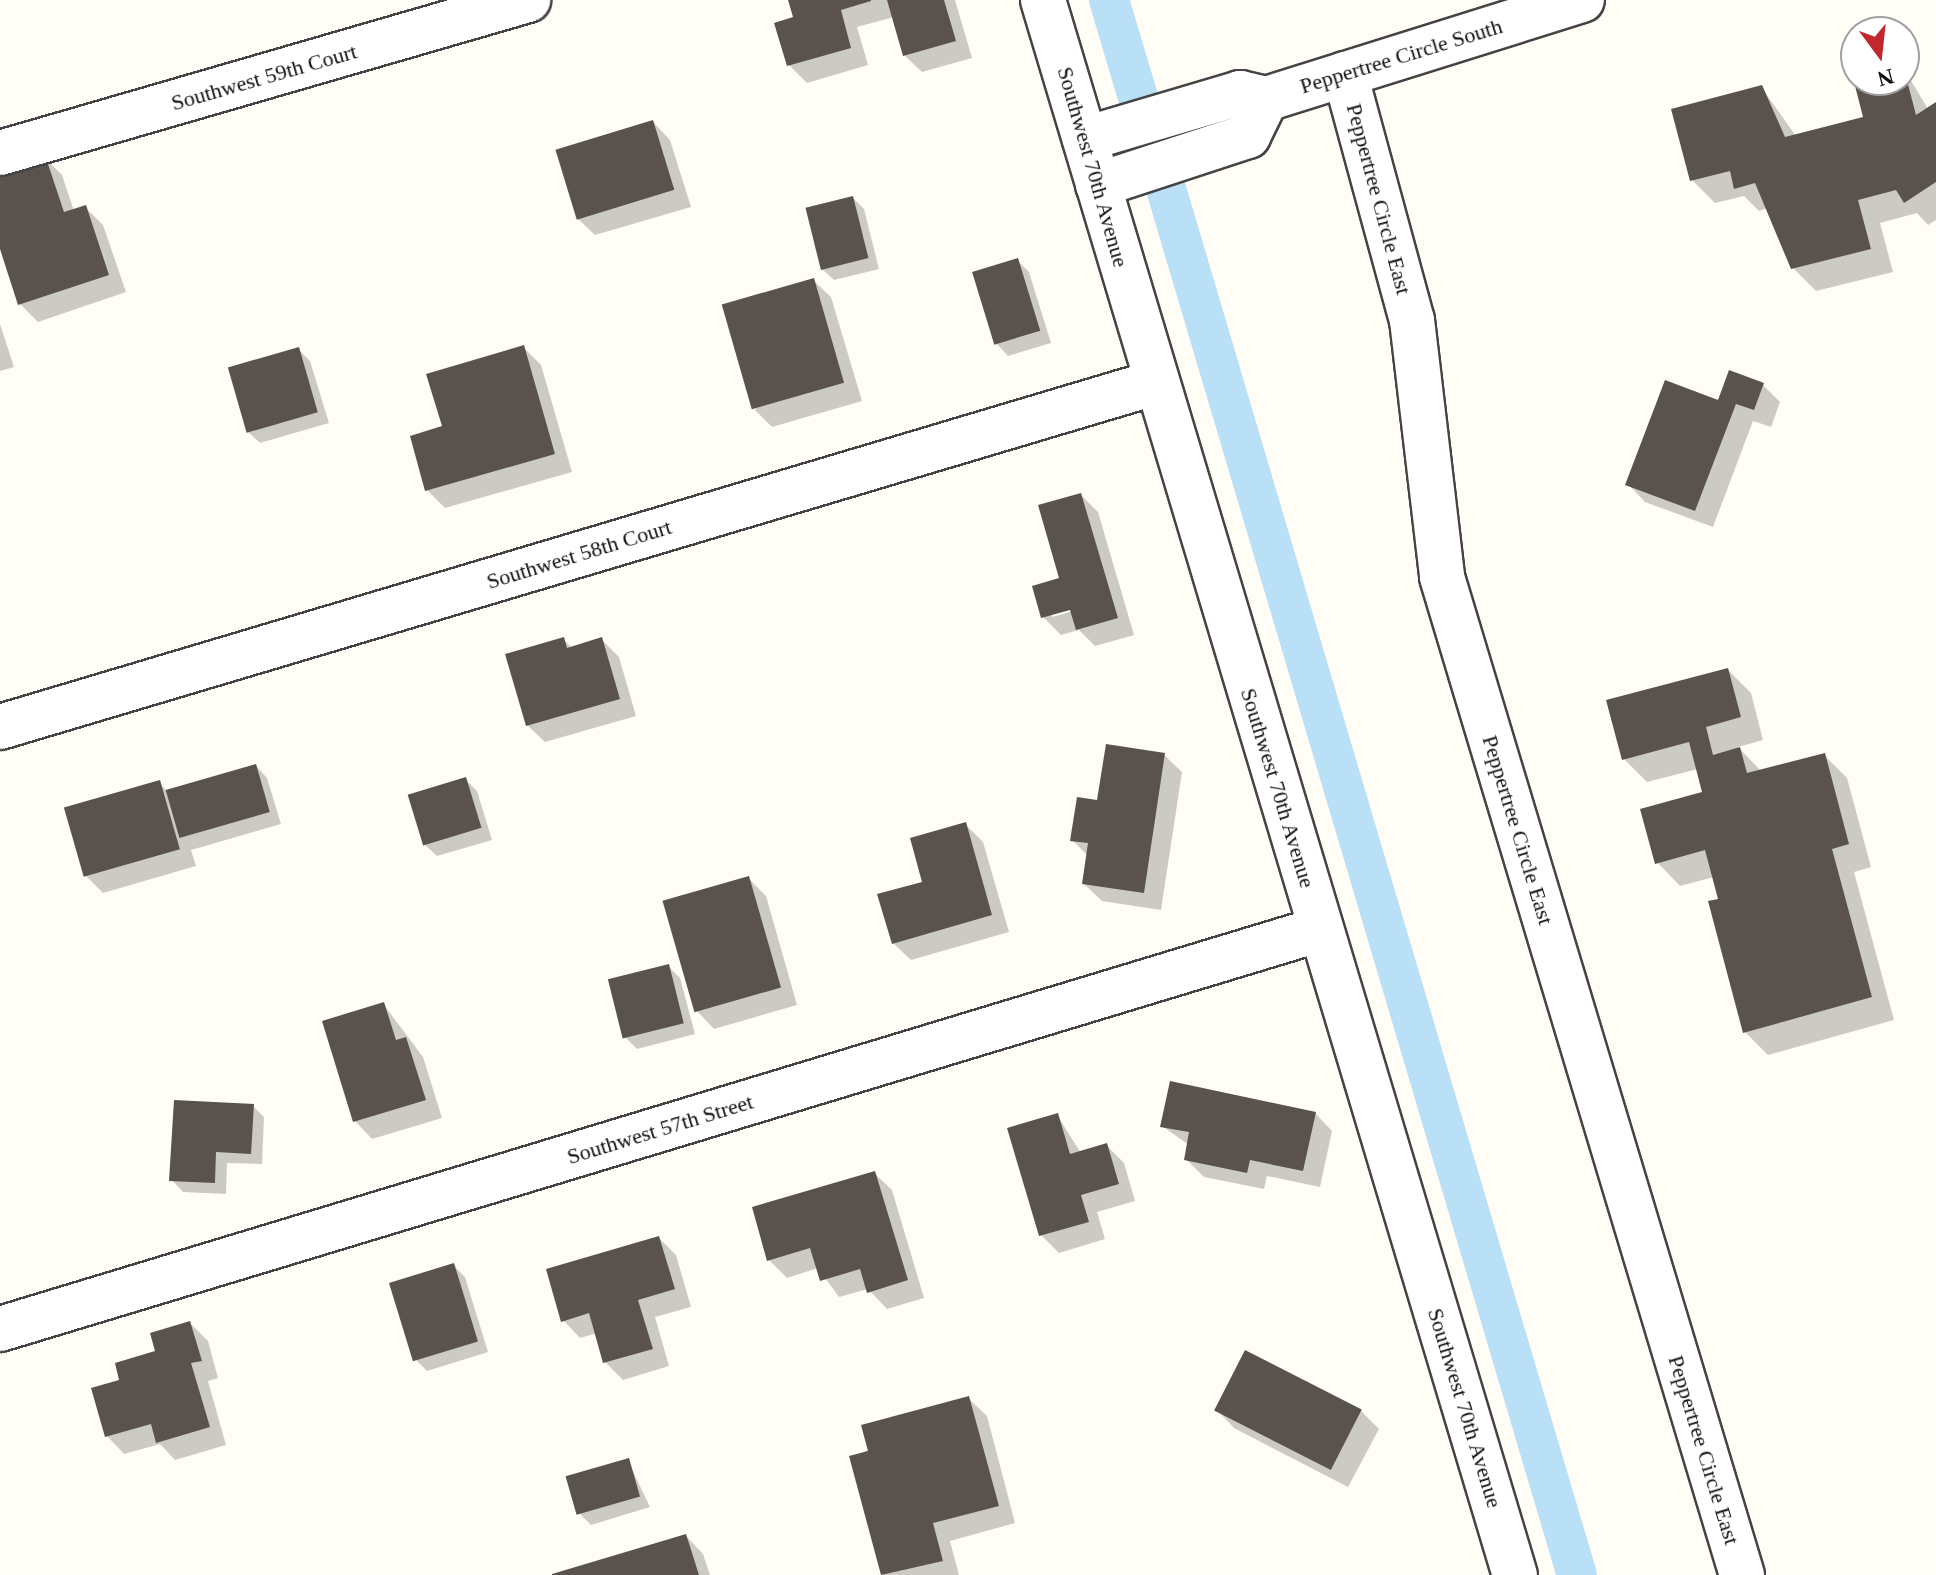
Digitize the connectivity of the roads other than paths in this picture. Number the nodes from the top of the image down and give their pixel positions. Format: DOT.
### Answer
graph roads {
  1 [pos="528,0"];
  2 [pos="1043,0"];
  3 [pos="1582,0"];
  4 [pos="1345,74"];
  5 [pos="1266,99"];
  6 [pos="1085,139"];
  7 [pos="0,153"];
  8 [pos="1098,185"];
  9 [pos="1157,382"];
  10 [pos="0,727"];
  11 [pos="1321,929"];
  12 [pos="0,1329"];
  13 [pos="1515,1575"];
  14 [pos="1742,1575"];
  1 -- 7 [label="street, Southwest 59th Court"];
  2 -- 6 [label="street, Southwest 70th Avenue"];
  3 -- 4 [label="street, Peppertree Circle South"];
  4 -- 5 [label="street, Peppertree Circle South"];
  4 -- 14 [label="street, Peppertree Circle East"];
  5 -- 6 [label="street, Peppertree Circle South"];
  5 -- 8 [label="street"];
  6 -- 8 [label="street, Southwest 70th Avenue"];
  8 -- 9 [label="street, Southwest 70th Avenue"];
  9 -- 10 [label="street, Southwest 58th Court"];
  9 -- 11 [label="street, Southwest 70th Avenue"];
  11 -- 12 [label="street, Southwest 57th Street"];
  11 -- 13 [label="street, Southwest 70th Avenue"];
}
